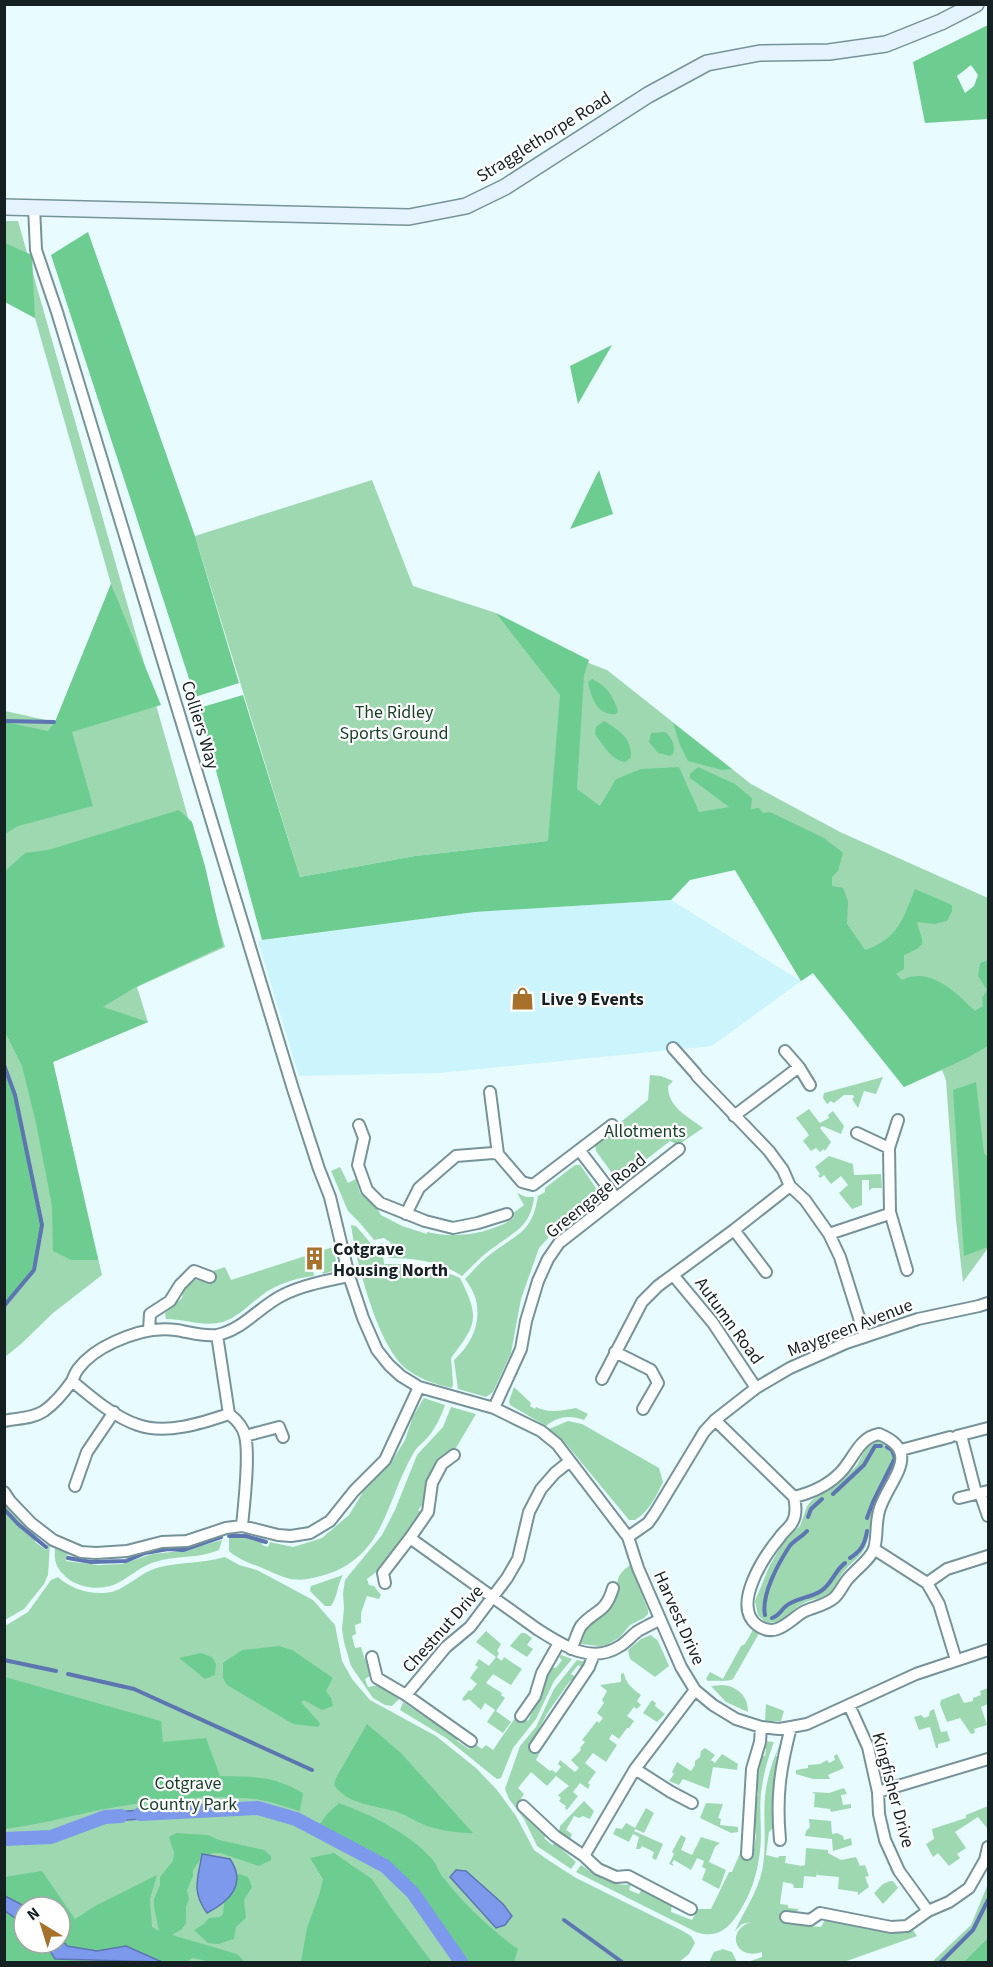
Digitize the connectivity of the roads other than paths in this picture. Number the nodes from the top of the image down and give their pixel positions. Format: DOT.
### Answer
graph roads {
  1 [pos="976,4"];
  2 [pos="4,207"];
  3 [pos="34,207"];
  4 [pos="673,1048"];
  5 [pos="785,1051"];
  6 [pos="799,1067"];
  7 [pos="810,1085"];
  8 [pos="490,1092"];
  9 [pos="734,1116"];
  10 [pos="898,1120"];
  11 [pos="359,1125"];
  12 [pos="612,1125"];
  13 [pos="857,1133"];
  14 [pos="889,1148"];
  15 [pos="679,1149"];
  16 [pos="580,1151"];
  17 [pos="498,1154"];
  18 [pos="790,1186"];
  19 [pos="616,1198"];
  20 [pos="891,1212"];
  21 [pos="401,1213"];
  22 [pos="507,1214"];
  23 [pos="734,1230"];
  24 [pos="829,1234"];
  25 [pos="907,1270"];
  26 [pos="766,1272"];
  27 [pos="673,1275"];
  28 [pos="349,1276"];
  29 [pos="210,1277"];
  30 [pos="986,1306"];
  31 [pos="149,1330"];
  32 [pos="217,1335"];
  33 [pos="865,1336"];
  34 [pos="615,1352"];
  35 [pos="602,1379"];
  36 [pos="72,1381"];
  37 [pos="419,1387"];
  38 [pos="756,1388"];
  39 [pos="494,1408"];
  40 [pos="643,1409"];
  41 [pos="114,1412"];
  42 [pos="230,1414"];
  43 [pos="715,1420"];
  44 [pos="4,1421"];
  45 [pos="988,1428"];
  46 [pos="245,1436"];
  47 [pos="955,1436"];
  48 [pos="283,1437"];
  49 [pos="901,1450"];
  50 [pos="454,1455"];
  51 [pos="570,1461"];
  52 [pos="75,1486"];
  53 [pos="4,1492"];
  54 [pos="982,1492"];
  55 [pos="794,1497"];
  56 [pos="959,1498"];
  57 [pos="988,1516"];
  58 [pos="242,1526"];
  59 [pos="628,1537"];
  60 [pos="410,1538"];
  61 [pos="874,1549"];
  62 [pos="988,1556"];
  63 [pos="385,1583"];
  64 [pos="927,1583"];
  65 [pos="613,1588"];
  66 [pos="494,1597"];
  67 [pos="659,1620"];
  68 [pos="559,1643"];
  69 [pos="571,1649"];
  70 [pos="988,1650"];
  71 [pos="594,1654"];
  72 [pos="372,1657"];
  73 [pos="956,1660"];
  74 [pos="695,1690"];
  75 [pos="406,1695"];
  76 [pos="849,1705"];
  77 [pos="521,1716"];
  78 [pos="760,1727"];
  79 [pos="791,1727"];
  80 [pos="471,1741"];
  81 [pos="535,1747"];
  82 [pos="988,1759"];
  83 [pos="634,1769"];
  84 [pos="878,1792"];
  85 [pos="692,1803"];
  86 [pos="523,1806"];
  87 [pos="780,1840"];
  88 [pos="988,1847"];
  89 [pos="747,1854"];
  90 [pos="584,1856"];
  91 [pos="691,1909"];
  92 [pos="928,1911"];
  93 [pos="786,1917"];
  1 -- 3 [label="street, Stragglethorpe Road"];
  2 -- 3 [label="street, Stragglethorpe Road"];
  3 -- 28 [label="street, Colliers Way"];
  4 -- 9 [label="street"];
  5 -- 6 [label="street"];
  6 -- 7 [label="street"];
  6 -- 9 [label="street"];
  8 -- 17 [label="street"];
  9 -- 18 [label="street"];
  10 -- 14 [label="street"];
  11 -- 21 [label="street"];
  12 -- 16 [label="street"];
  13 -- 14 [label="street"];
  14 -- 20 [label="street"];
  15 -- 19 [label="street, Greengage Road"];
  16 -- 17 [label="street"];
  16 -- 19 [label="street"];
  17 -- 21 [label="street"];
  18 -- 23 [label="street"];
  18 -- 24 [label="street"];
  19 -- 39 [label="street, Greengage Road"];
  20 -- 24 [label="street"];
  20 -- 25 [label="street"];
  21 -- 22 [label="street"];
  23 -- 26 [label="street"];
  23 -- 27 [label="street"];
  24 -- 33 [label="street"];
  27 -- 34 [label="street"];
  27 -- 38 [label="street, Autumn Road"];
  28 -- 32 [label="street"];
  28 -- 37 [label="street, Colliers Way"];
  29 -- 31 [label="street"];
  30 -- 33 [label="street, Maygreen Avenue"];
  31 -- 32 [label="street"];
  31 -- 36 [label="street"];
  32 -- 42 [label="street"];
  33 -- 38 [label="street, Maygreen Avenue"];
  34 -- 35 [label="street"];
  34 -- 40 [label="street"];
  36 -- 41 [label="street"];
  36 -- 44 [label="street"];
  37 -- 39 [label="street, Harvest Drive"];
  37 -- 58 [label="street"];
  38 -- 43 [label="street, Maygreen Avenue"];
  39 -- 51 [label="street, Harvest Drive"];
  41 -- 42 [label="street"];
  41 -- 52 [label="street"];
  42 -- 46 [label="street"];
  43 -- 55 [label="street"];
  43 -- 59 [label="street, Maygreen Avenue"];
  45 -- 47 [label="street"];
  46 -- 48 [label="street"];
  46 -- 58 [label="street"];
  47 -- 49 [label="street"];
  47 -- 54 [label="street"];
  49 -- 55 [label="street"];
  49 -- 61 [label="street"];
  50 -- 60 [label="street"];
  51 -- 59 [label="street, Harvest Drive"];
  51 -- 66 [label="street, Chestnut Drive"];
  53 -- 58 [label="street"];
  54 -- 56 [label="street"];
  54 -- 57 [label="street"];
  55 -- 61 [label="street"];
  59 -- 67 [label="street, Harvest Drive"];
  60 -- 63 [label="street"];
  60 -- 66 [label="street"];
  61 -- 64 [label="street"];
  62 -- 64 [label="street"];
  64 -- 73 [label="street"];
  65 -- 69 [label="street"];
  66 -- 68 [label="street"];
  66 -- 75 [label="street, Chestnut Drive"];
  67 -- 71 [label="street"];
  67 -- 74 [label="street, Harvest Drive"];
  68 -- 69 [label="street"];
  68 -- 77 [label="street"];
  69 -- 71 [label="street"];
  70 -- 73 [label="street, Harvest Drive"];
  71 -- 81 [label="street"];
  72 -- 75 [label="street, Chestnut Drive"];
  73 -- 76 [label="street, Harvest Drive"];
  74 -- 78 [label="street, Harvest Drive"];
  74 -- 83 [label="street"];
  75 -- 80 [label="street, Chestnut Drive"];
  76 -- 79 [label="street, Harvest Drive"];
  76 -- 84 [label="street, Kingfisher Drive"];
  78 -- 79 [label="street, Harvest Drive"];
  78 -- 89 [label="street"];
  79 -- 87 [label="street"];
  82 -- 84 [label="street"];
  83 -- 85 [label="street"];
  83 -- 90 [label="street"];
  84 -- 92 [label="street, Kingfisher Drive"];
  86 -- 90 [label="street"];
  88 -- 92 [label="street"];
  90 -- 91 [label="street"];
  92 -- 93 [label="street"];
}
